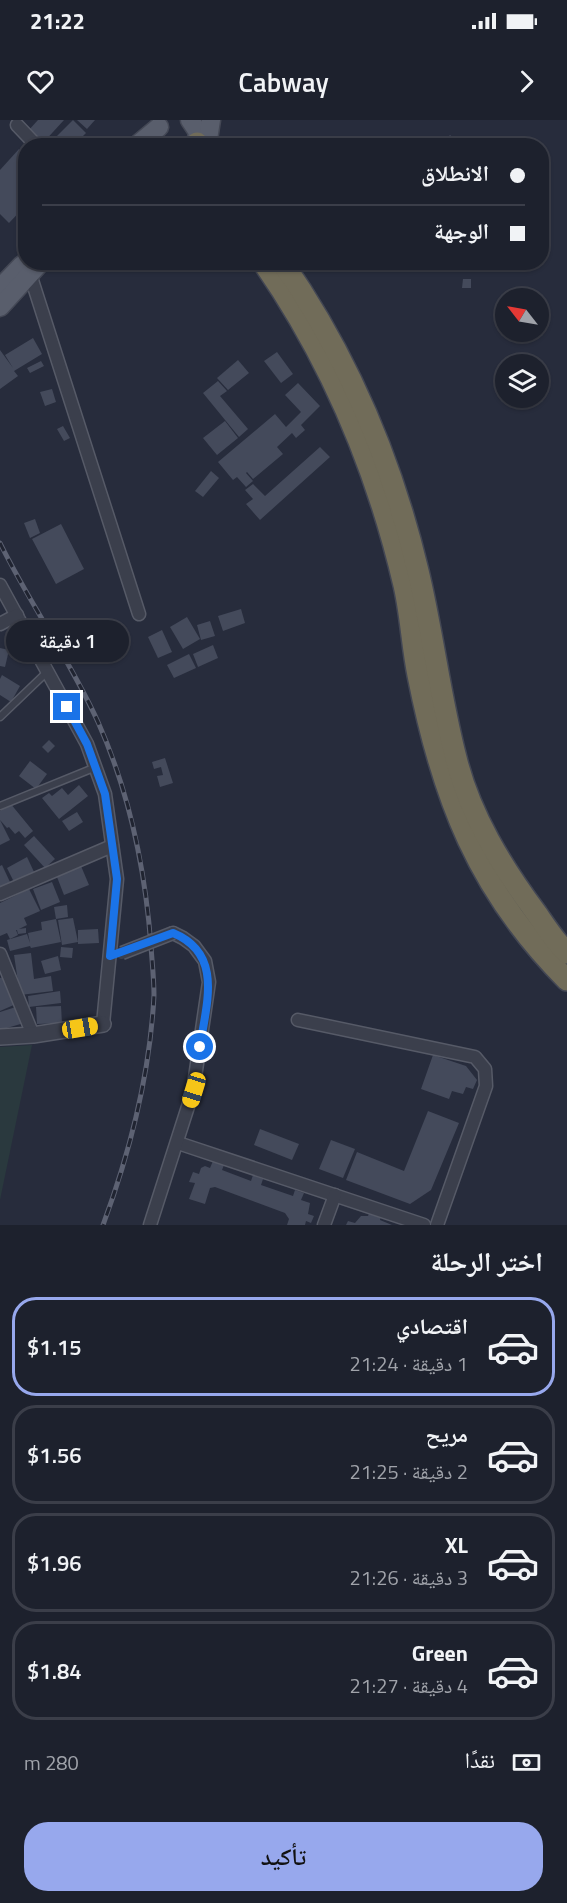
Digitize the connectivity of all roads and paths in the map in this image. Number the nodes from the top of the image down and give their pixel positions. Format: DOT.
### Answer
graph roads {
  1 [pos="161,122"];
  2 [pos="17,125"];
  3 [pos="30,138"];
  4 [pos="144,138"];
  5 [pos="157,138"];
  6 [pos="26,270"];
  7 [pos="29,270"];
  8 [pos="33,270"];
  9 [pos="267,270"];
  10 [pos="287,270"];
  11 [pos="0,288"];
  12 [pos="0,307"];
  13 [pos="0,585"];
  14 [pos="139,614"];
  15 [pos="17,615"];
  16 [pos="0,624"];
  17 [pos="48,671"];
  18 [pos="0,717"];
  19 [pos="96,767"];
  20 [pos="0,806"];
  21 [pos="112,846"];
  22 [pos="0,894"];
  23 [pos="567,953"];
  24 [pos="0,954"];
  25 [pos="116,954"];
  26 [pos="567,980"];
  27 [pos="298,1020"];
  28 [pos="103,1024"];
  29 [pos="33,1035"];
  30 [pos="0,1037"];
  31 [pos="178,1143"];
  32 [pos="334,1195"];
  33 [pos="150,1225"];
  34 [pos="324,1225"];
  35 [pos="424,1225"];
  36 [pos="437,1225"];
  1 -- 4 [label="main road"];
  1 -- 5 [label="main road"];
  2 -- 3 [label="street"];
  6 -- 11 [label="main road"];
  7 -- 12 [label="main road"];
  8 -- 14 [label="street"];
  9 -- 26 [label="highway"];
  10 -- 23 [label="highway"];
  13 -- 15 [label="street"];
  15 -- 16 [label="street"];
  15 -- 17 [label="street"];
  17 -- 18 [label="lane"];
  17 -- 19 [label="street"];
  19 -- 20 [label="lane"];
  19 -- 21 [label="street"];
  21 -- 22 [label="street"];
  21 -- 25 [label="street"];
  24 -- 29 [label="street"];
  25 -- 28 [label="street"];
  25 -- 31 [label="street, bridge"];
  27 -- 36 [label="street"];
  28 -- 29 [label="street"];
  29 -- 30 [label="street"];
  31 -- 32 [label="street"];
  31 -- 33 [label="street"];
  32 -- 34 [label="street"];
  32 -- 35 [label="street"];
}
